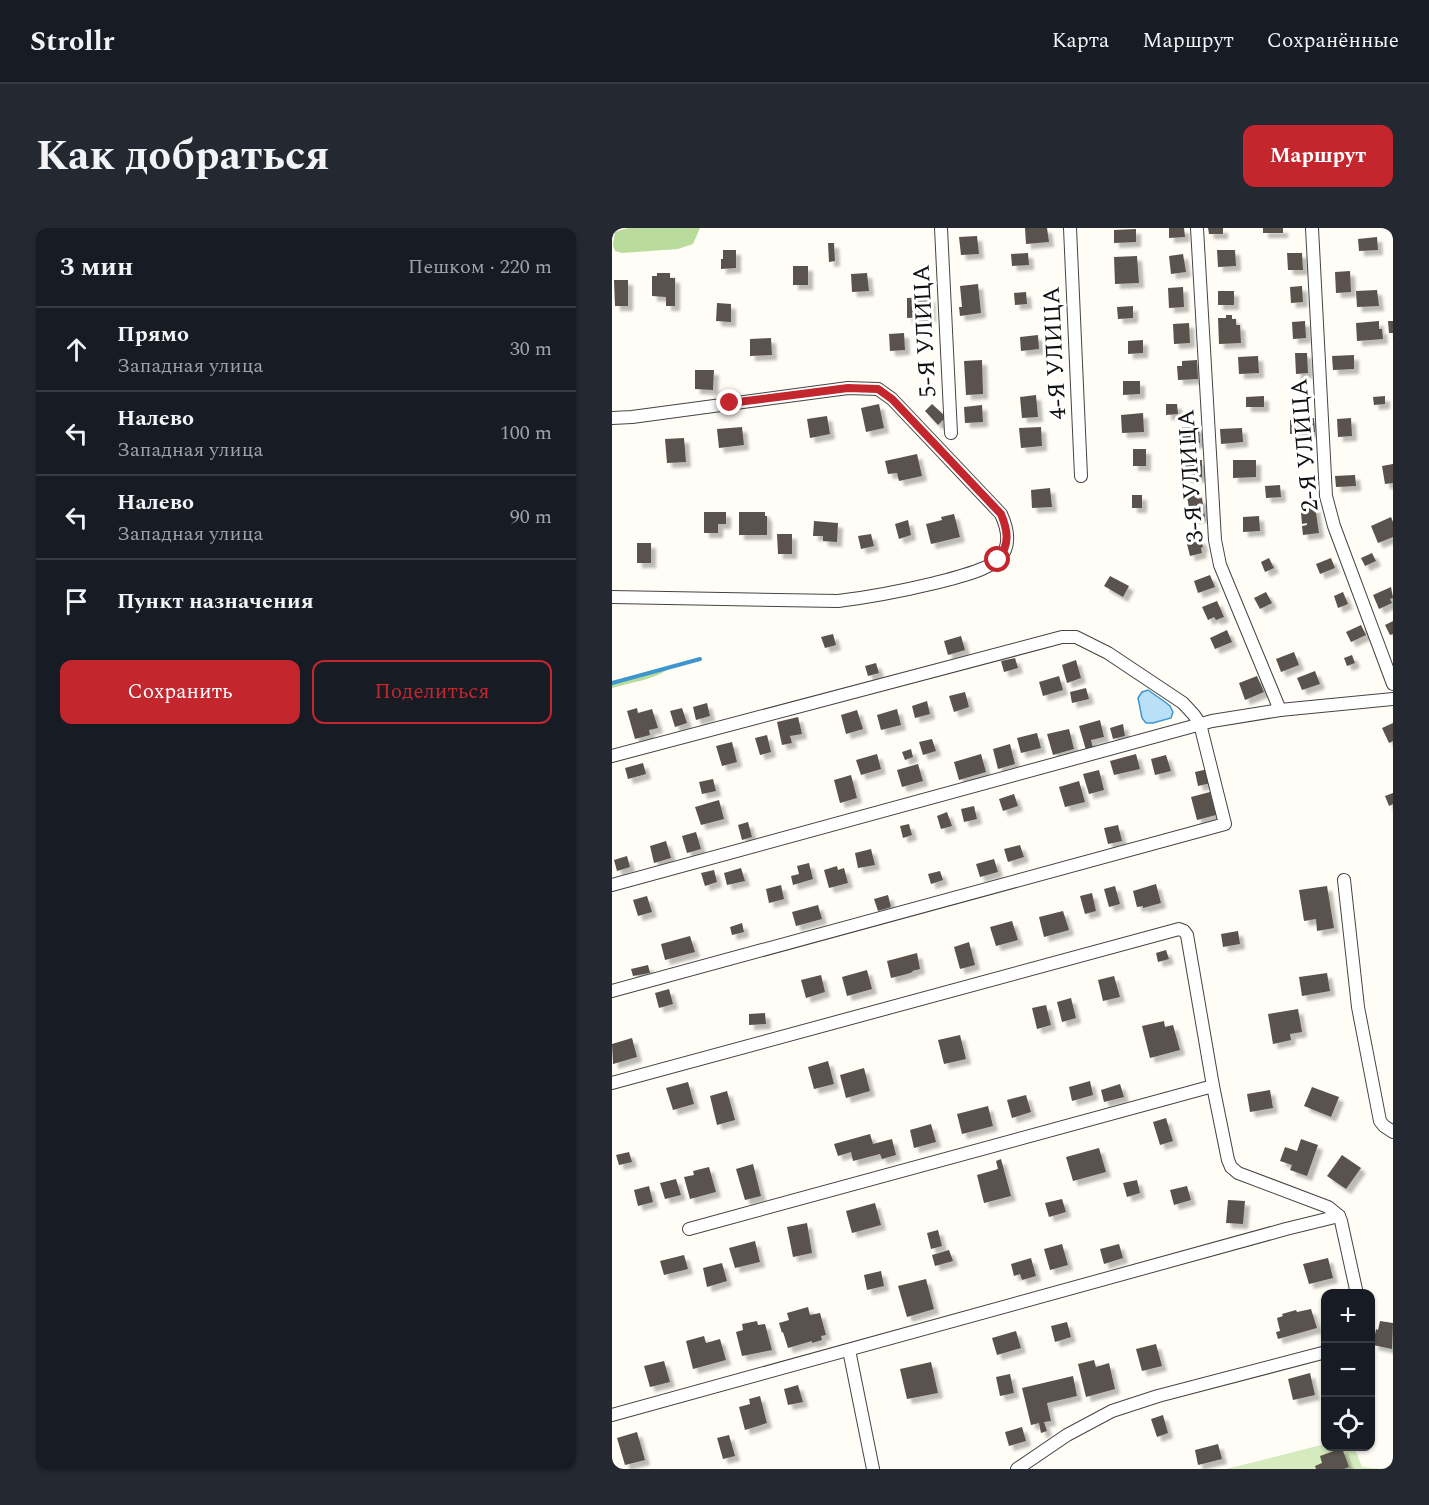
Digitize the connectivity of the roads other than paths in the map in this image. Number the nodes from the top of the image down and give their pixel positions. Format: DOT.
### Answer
graph roads {
  1 [pos="941,228"];
  2 [pos="1070,228"];
  3 [pos="1197,228"];
  4 [pos="1312,228"];
  5 [pos="612,418"];
  6 [pos="951,433"];
  7 [pos="1082,476"];
  8 [pos="612,597"];
  9 [pos="1393,684"];
  10 [pos="1393,699"];
  11 [pos="1280,710"];
  12 [pos="1200,724"];
  13 [pos="612,756"];
  14 [pos="1344,880"];
  15 [pos="612,885"];
  16 [pos="612,991"];
  17 [pos="612,1083"];
  18 [pos="1213,1086"];
  19 [pos="1393,1132"];
  20 [pos="1339,1216"];
  21 [pos="689,1230"];
  22 [pos="1357,1289"];
  23 [pos="849,1350"];
  24 [pos="1321,1353"];
  25 [pos="612,1415"];
  26 [pos="873,1469"];
  27 [pos="1017,1469"];
  1 -- 6 [label="street, 5-Я УЛИЦА"];
  2 -- 7 [label="street, 4-Я УЛИЦА"];
  3 -- 11 [label="street, 3-Я УЛИЦА"];
  4 -- 9 [label="street, 2-Я УЛИЦА"];
  5 -- 8 [label="street"];
  10 -- 11 [label="street"];
  11 -- 12 [label="street"];
  12 -- 13 [label="street"];
  12 -- 15 [label="street"];
  12 -- 16 [label="street"];
  14 -- 19 [label="street"];
  17 -- 18 [label="street"];
  18 -- 20 [label="street"];
  18 -- 21 [label="street"];
  20 -- 22 [label="street"];
  20 -- 23 [label="street"];
  23 -- 25 [label="street"];
  23 -- 26 [label="street"];
  24 -- 27 [label="street"];
}
